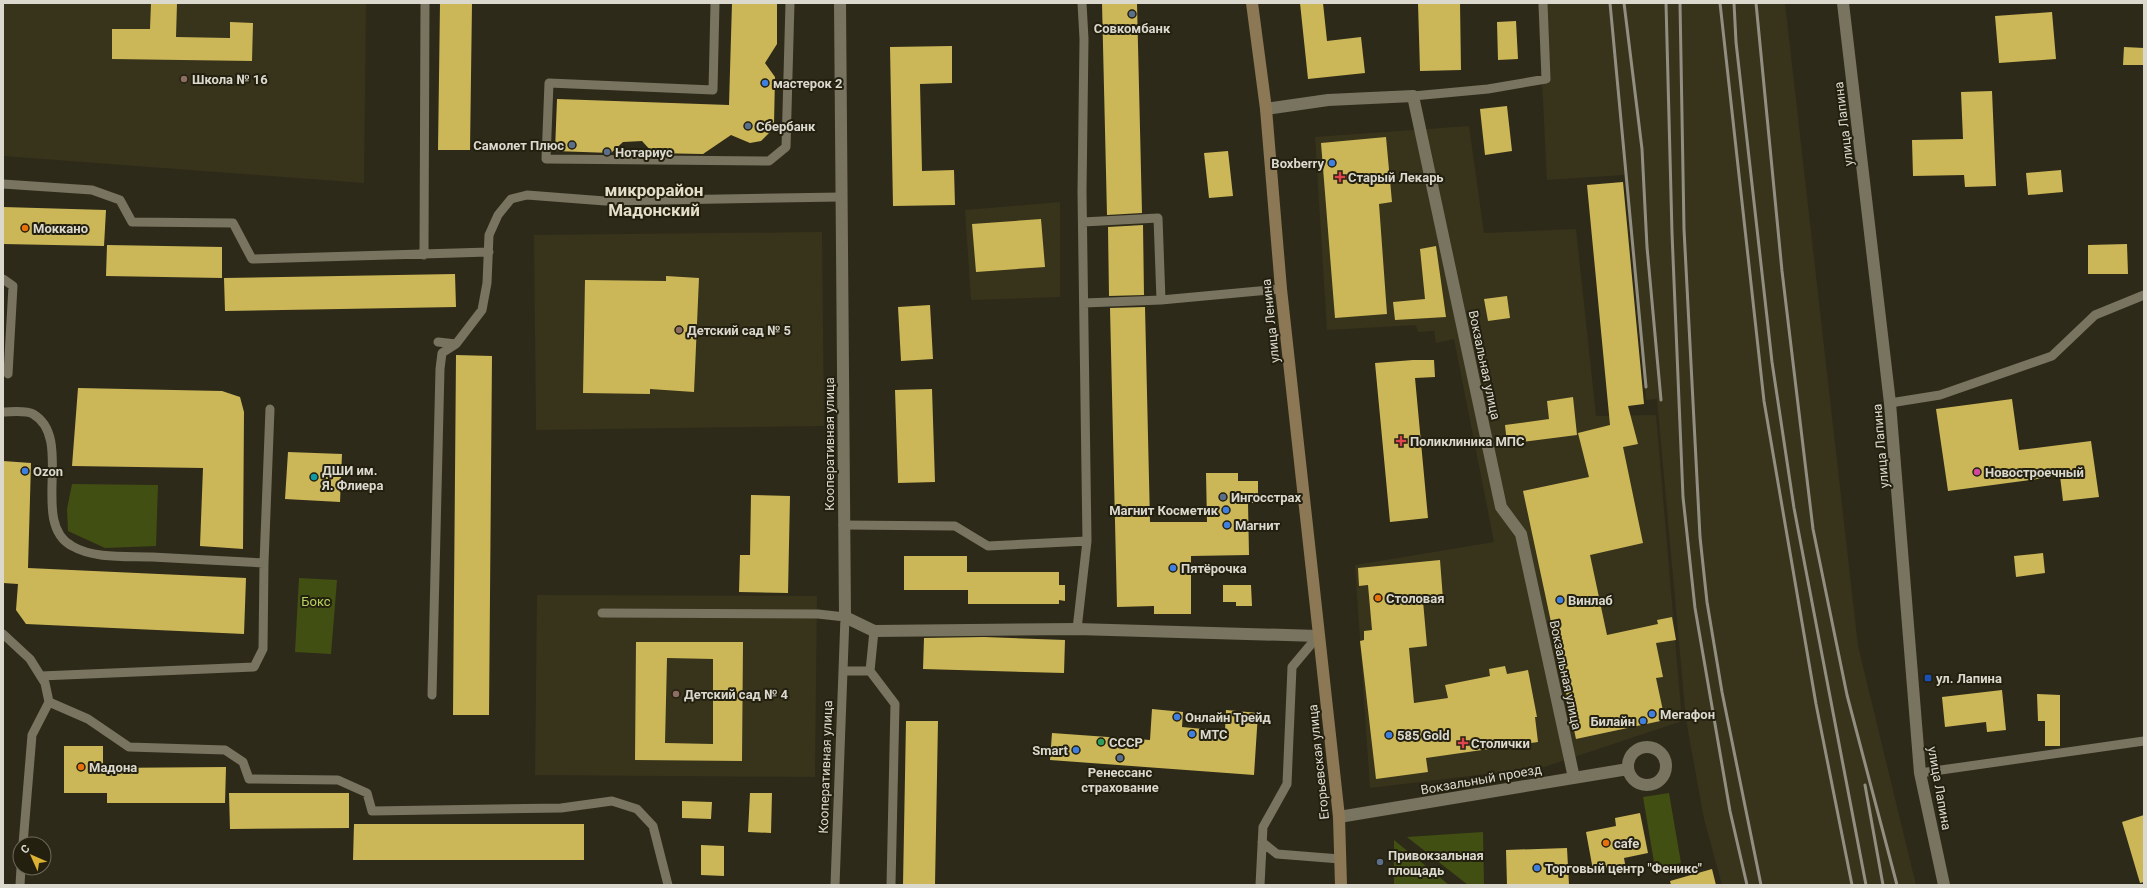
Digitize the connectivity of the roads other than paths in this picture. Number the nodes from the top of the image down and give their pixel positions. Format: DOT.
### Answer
graph roads {
  1 [pos="425,3"];
  2 [pos="715,3"];
  3 [pos="790,3"];
  4 [pos="840,3"];
  5 [pos="1082,3"];
  6 [pos="1252,3"];
  7 [pos="1543,3"];
  8 [pos="1843,3"];
  9 [pos="1413,96"];
  10 [pos="1266,109"];
  11 [pos="3,184"];
  12 [pos="841,197"];
  13 [pos="1083,222"];
  14 [pos="489,252"];
  15 [pos="424,255"];
  16 [pos="3,279"];
  17 [pos="1280,289"];
  18 [pos="2144,295"];
  19 [pos="1160,300"];
  20 [pos="1084,303"];
  21 [pos="438,342"];
  22 [pos="456,344"];
  23 [pos="8,374"];
  24 [pos="1890,403"];
  25 [pos="270,409"];
  26 [pos="3,412"];
  27 [pos="843,525"];
  28 [pos="1087,541"];
  29 [pos="264,563"];
  30 [pos="602,613"];
  31 [pos="845,617"];
  32 [pos="1077,629"];
  33 [pos="874,631"];
  34 [pos="3,634"];
  35 [pos="1318,636"];
  36 [pos="843,671"];
  37 [pos="870,671"];
  38 [pos="41,676"];
  39 [pos="432,695"];
  40 [pos="48,702"];
  41 [pos="2144,741"];
  42 [pos="1628,769"];
  43 [pos="1920,773"];
  44 [pos="1574,778"];
  45 [pos="1339,817"];
  46 [pos="24,836"];
  47 [pos="1262,842"];
  48 [pos="1340,859"];
  49 [pos="668,885"];
  50 [pos="835,885"];
  51 [pos="891,885"];
  52 [pos="1260,885"];
  53 [pos="1341,885"];
  54 [pos="1944,885"];
  1 -- 15 [label="lane"];
  2 -- 3 [label="lane"];
  4 -- 12 [label="street, Кооперативная улица"];
  5 -- 13 [label="lane"];
  6 -- 10 [label="main road, улица Ленина"];
  7 -- 9 [label="lane"];
  8 -- 24 [label="street, улица Лапина"];
  9 -- 10 [label="street"];
  9 -- 44 [label="street, Вокзальная улица"];
  10 -- 17 [label="main road, улица Ленина"];
  11 -- 15 [label="lane"];
  12 -- 14 [label="lane"];
  12 -- 27 [label="street, Кооперативная улица"];
  13 -- 19 [label="lane"];
  13 -- 20 [label="lane"];
  14 -- 15 [label="lane"];
  14 -- 22 [label="lane"];
  16 -- 23 [label="lane"];
  17 -- 19 [label="lane"];
  17 -- 35 [label="main road, улица Ленина"];
  18 -- 24 [label="lane"];
  19 -- 20 [label="lane"];
  20 -- 28 [label="lane"];
  21 -- 22 [label="lane"];
  22 -- 39 [label="lane"];
  24 -- 43 [label="street, улица Лапина"];
  25 -- 29 [label="lane"];
  26 -- 29 [label="lane"];
  27 -- 28 [label="lane"];
  27 -- 31 [label="street, Кооперативная улица"];
  28 -- 32 [label="lane"];
  29 -- 38 [label="lane"];
  30 -- 31 [label="lane"];
  31 -- 33 [label="street"];
  31 -- 36 [label="lane, Кооперативная улица"];
  32 -- 33 [label="street"];
  32 -- 35 [label="street"];
  33 -- 37 [label="lane"];
  34 -- 38 [label="lane"];
  35 -- 45 [label="main road, Егорьевская улица"];
  35 -- 47 [label="lane"];
  36 -- 37 [label="lane"];
  36 -- 50 [label="lane, Кооперативная улица"];
  37 -- 51 [label="lane"];
  38 -- 40 [label="lane"];
  40 -- 46 [label="lane"];
  40 -- 49 [label="lane"];
  41 -- 43 [label="lane"];
  42 -- 44 [label="street, Вокзальный проезд"];
  43 -- 54 [label="street, улица Лапина"];
  44 -- 45 [label="street, Вокзальный проезд"];
  45 -- 48 [label="main road, Егорьевская улица"];
  47 -- 48 [label="lane"];
  47 -- 52 [label="lane"];
  48 -- 53 [label="main road, Егорьевская улица"];
}
